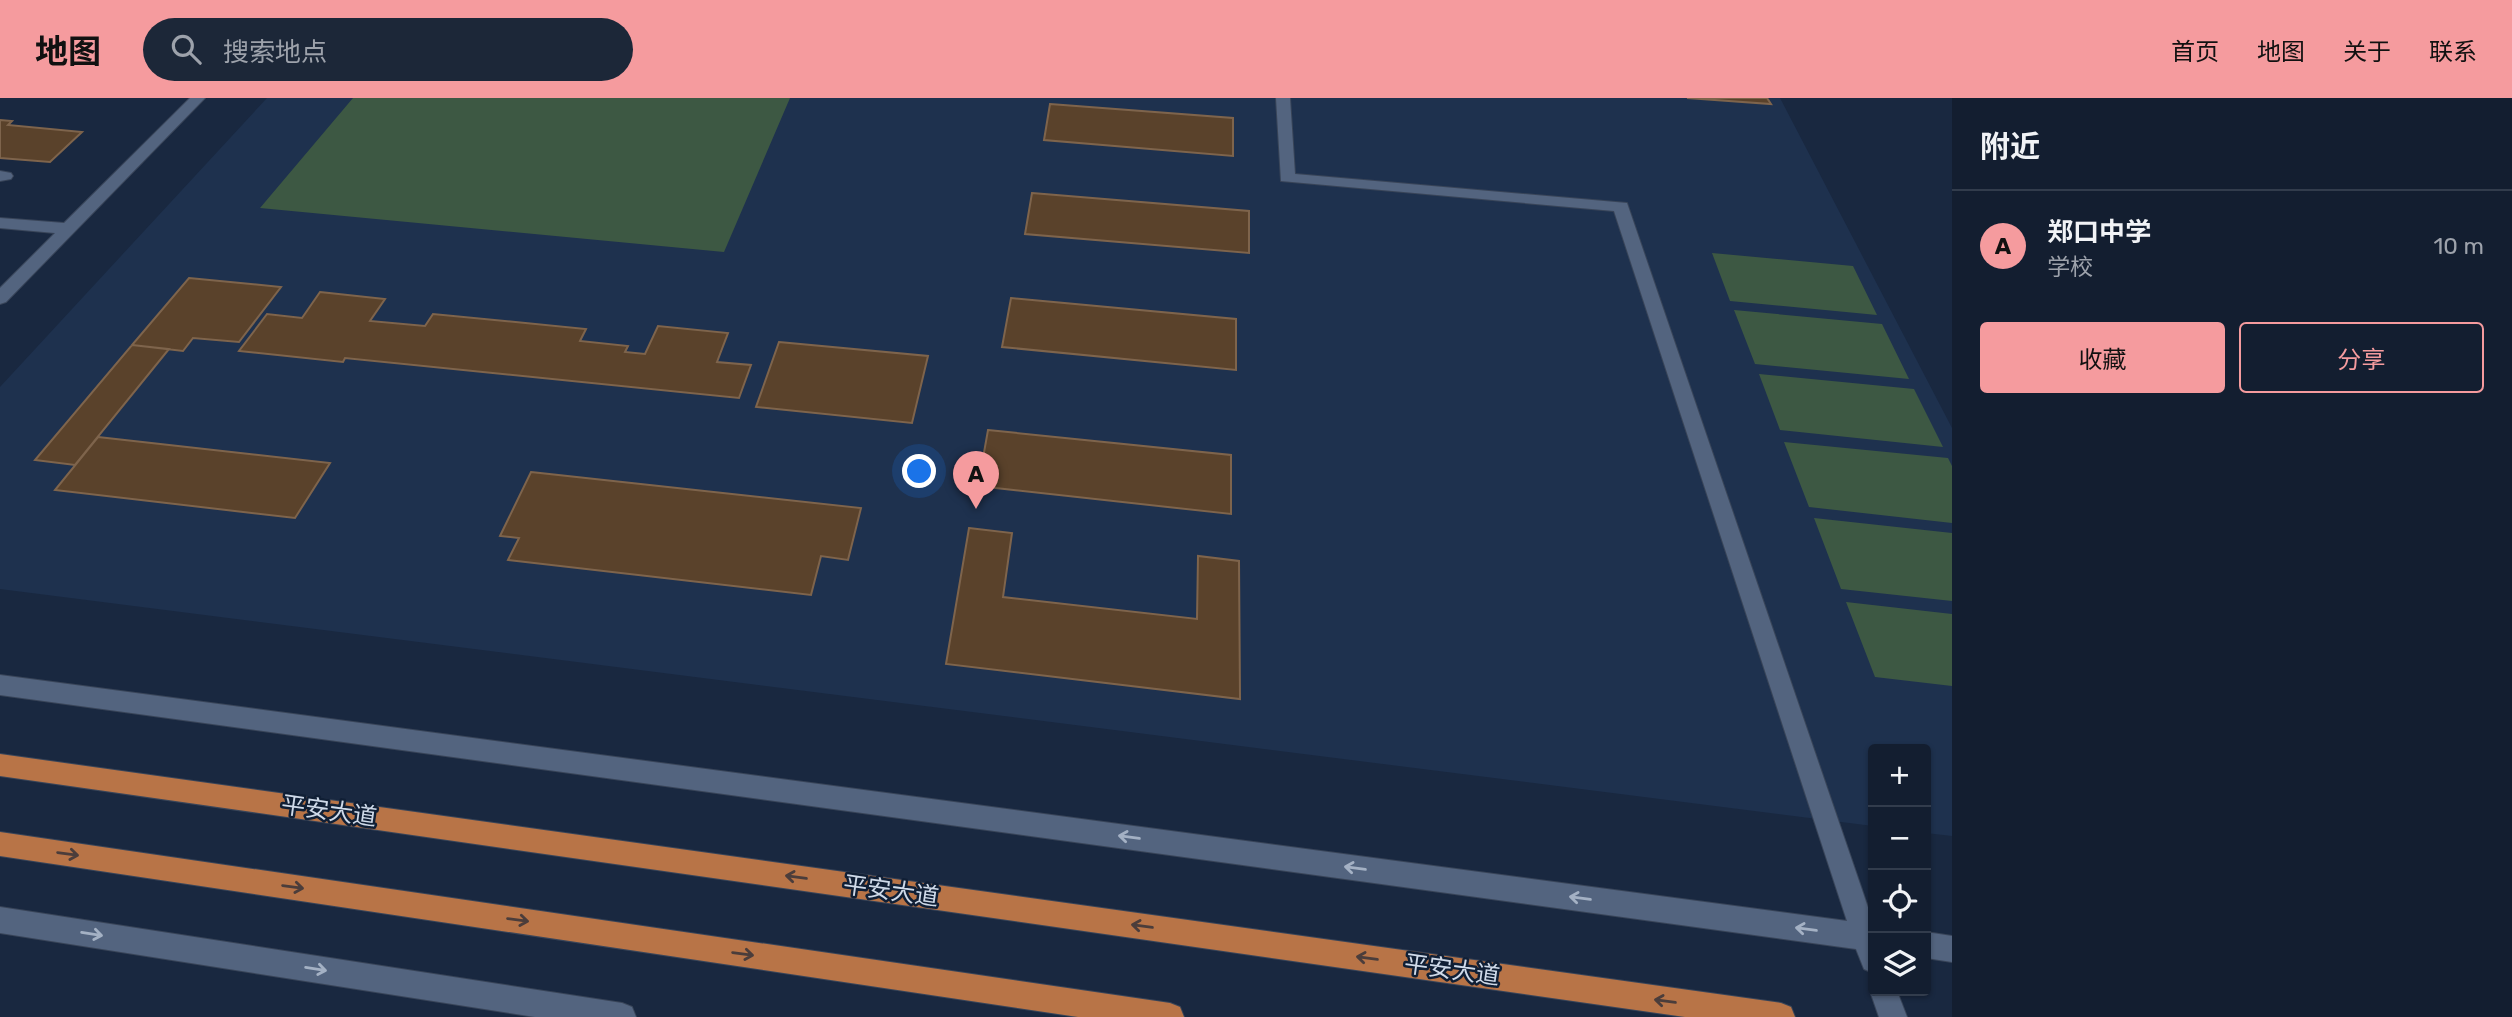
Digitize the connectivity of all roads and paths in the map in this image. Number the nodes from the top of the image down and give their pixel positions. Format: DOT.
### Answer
graph roads {
  1 [pos="198,98"];
  2 [pos="1283,98"];
  3 [pos="0,223"];
  4 [pos="68,229"];
  5 [pos="0,298"];
  6 [pos="0,685"];
  7 [pos="0,765"];
  8 [pos="0,844"];
  9 [pos="0,920"];
  10 [pos="1868,936"];
  11 [pos="1868,945"];
  12 [pos="1931,946"];
  13 [pos="1952,949"];
  14 [pos="1886,996"];
  15 [pos="622,1017"];
  16 [pos="1170,1017"];
  17 [pos="1782,1017"];
  18 [pos="1893,1017"];
  1 -- 4 [label="street"];
  2 -- 10 [label="street"];
  3 -- 4 [label="street"];
  4 -- 5 [label="street"];
  11 -- 6 [label="street, one-way"];
  17 -- 7 [label="main road, 平安大道, one-way"];
  8 -- 16 [label="main road, one-way"];
  9 -- 15 [label="street, one-way"];
  12 -- 13 [label="street"];
  14 -- 18 [label="street"];
}
